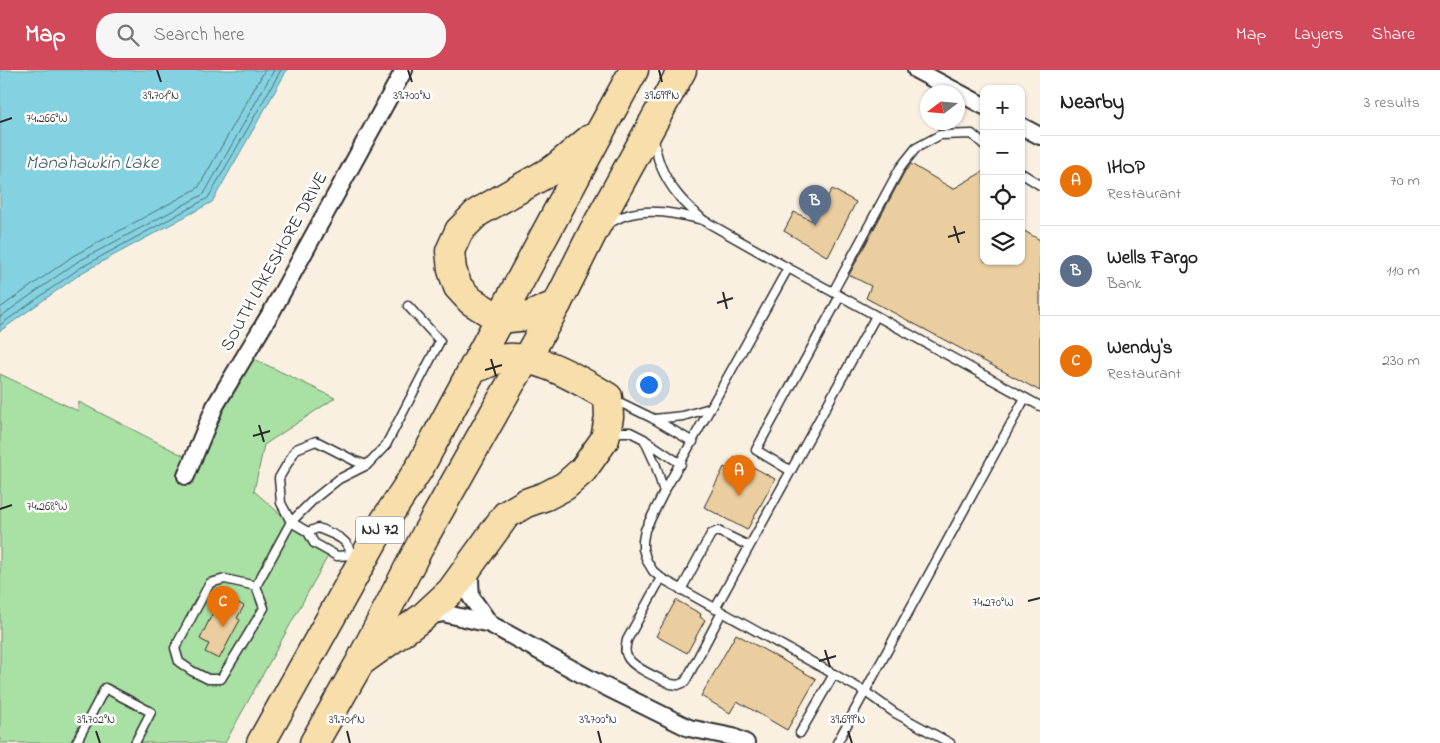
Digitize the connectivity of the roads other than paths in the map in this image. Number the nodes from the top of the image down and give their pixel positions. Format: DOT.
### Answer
graph roads {
  1 [pos="404,70"];
  2 [pos="634,70"];
  3 [pos="682,70"];
  4 [pos="916,70"];
  5 [pos="980,104"];
  6 [pos="653,124"];
  7 [pos="1025,128"];
  8 [pos="600,130"];
  9 [pos="1040,136"];
  10 [pos="980,141"];
  11 [pos="1024,175"];
  12 [pos="1040,185"];
  13 [pos="703,220"];
  14 [pos="593,232"];
  15 [pos="788,268"];
  16 [pos="837,294"];
  17 [pos="557,304"];
  18 [pos="408,306"];
  19 [pos="876,316"];
  20 [pos="500,319"];
  21 [pos="528,358"];
  22 [pos="474,369"];
  23 [pos="608,397"];
  24 [pos="1025,398"];
  25 [pos="1040,406"];
  26 [pos="710,408"];
  27 [pos="654,419"];
  28 [pos="604,439"];
  29 [pos="644,439"];
  30 [pos="693,442"];
  31 [pos="681,464"];
  32 [pos="367,465"];
  33 [pos="791,471"];
  34 [pos="186,476"];
  35 [pos="664,492"];
  36 [pos="291,522"];
  37 [pos="308,532"];
  38 [pos="749,546"];
  39 [pos="357,558"];
  40 [pos="472,561"];
  41 [pos="661,578"];
  42 [pos="256,586"];
  43 [pos="681,590"];
  44 [pos="718,610"];
  45 [pos="423,617"];
  46 [pos="490,624"];
  47 [pos="359,664"];
  48 [pos="834,674"];
  49 [pos="864,691"];
  50 [pos="800,733"];
  51 [pos="76,743"];
  52 [pos="135,743"];
  53 [pos="261,743"];
  54 [pos="314,743"];
  55 [pos="746,743"];
  56 [pos="837,743"];
  57 [pos="950,743"];
  1 -- 34 [label="street, SOUTH LAKESHORE DRIVE"];
  2 -- 8 [label="highway, NJ 72"];
  3 -- 6 [label="highway, NJ 72"];
  4 -- 5 [label="street"];
  6 -- 13 [label="lane"];
  6 -- 14 [label="highway, NJ 72"];
  7 -- 9 [label="street"];
  8 -- 20 [label="highway, NJ 72"];
  8 -- 20 [label="highway"];
  10 -- 16 [label="lane"];
  11 -- 12 [label="lane"];
  13 -- 14 [label="lane"];
  13 -- 15 [label="lane"];
  14 -- 17 [label="highway, NJ 72"];
  15 -- 16 [label="lane"];
  15 -- 26 [label="lane"];
  16 -- 19 [label="lane"];
  16 -- 33 [label="lane"];
  17 -- 20 [label="highway"];
  17 -- 21 [label="highway, NJ 72"];
  18 -- 32 [label="lane"];
  19 -- 24 [label="lane"];
  19 -- 33 [label="lane"];
  20 -- 22 [label="highway, NJ 72"];
  21 -- 22 [label="highway"];
  21 -- 23 [label="highway"];
  21 -- 47 [label="highway, NJ 72"];
  22 -- 39 [label="highway, NJ 72"];
  23 -- 27 [label="lane"];
  23 -- 28 [label="highway"];
  24 -- 25 [label="lane"];
  24 -- 49 [label="lane"];
  26 -- 27 [label="lane"];
  26 -- 30 [label="lane"];
  27 -- 30 [label="lane"];
  28 -- 29 [label="lane"];
  28 -- 40 [label="highway"];
  29 -- 31 [label="lane"];
  29 -- 35 [label="lane"];
  30 -- 31 [label="lane"];
  31 -- 35 [label="lane"];
  32 -- 36 [label="lane"];
  32 -- 36 [label="lane"];
  33 -- 38 [label="lane"];
  35 -- 41 [label="lane"];
  36 -- 37 [label="lane"];
  36 -- 42 [label="lane"];
  37 -- 39 [label="lane"];
  37 -- 39 [label="lane"];
  38 -- 43 [label="lane"];
  38 -- 44 [label="lane"];
  39 -- 53 [label="highway, NJ 72"];
  40 -- 45 [label="highway"];
  40 -- 46 [label="street"];
  41 -- 43 [label="lane"];
  41 -- 44 [label="lane"];
  42 -- 42 [label="lane"];
  43 -- 44 [label="lane"];
  44 -- 48 [label="lane"];
  45 -- 46 [label="street"];
  45 -- 47 [label="highway"];
  46 -- 55 [label="street"];
  47 -- 54 [label="highway, NJ 72"];
  48 -- 49 [label="lane"];
  48 -- 50 [label="lane"];
  49 -- 56 [label="lane"];
  49 -- 57 [label="lane"];
  51 -- 52 [label="lane"];
}
